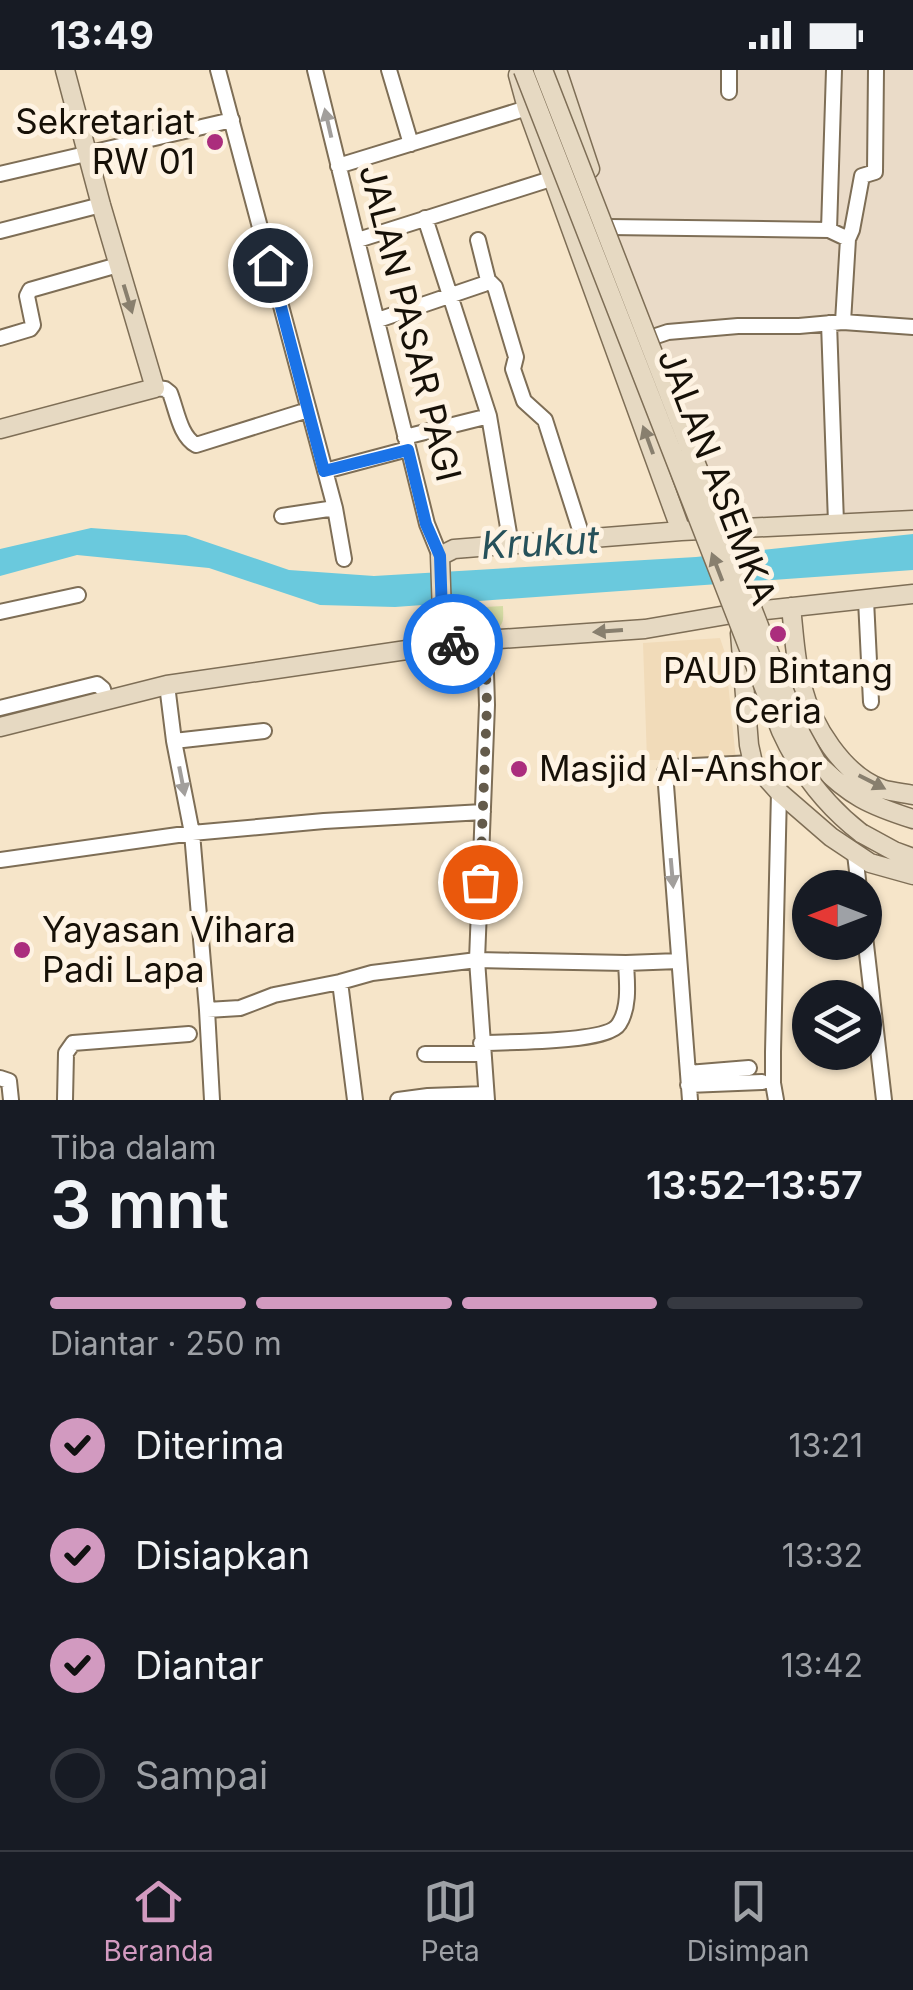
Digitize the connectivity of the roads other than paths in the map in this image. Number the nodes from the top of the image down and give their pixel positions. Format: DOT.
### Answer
graph roads {
  1 [pos="66,70"];
  2 [pos="218,70"];
  3 [pos="315,70"];
  4 [pos="389,70"];
  5 [pos="520,70"];
  6 [pos="543,70"];
  7 [pos="557,70"];
  8 [pos="729,70"];
  9 [pos="834,70"];
  10 [pos="876,70"];
  11 [pos="729,92"];
  12 [pos="528,108"];
  13 [pos="232,120"];
  14 [pos="411,144"];
  15 [pos="87,153"];
  16 [pos="338,166"];
  17 [pos="0,174"];
  18 [pos="554,178"];
  19 [pos="101,205"];
  20 [pos="426,218"];
  21 [pos="610,228"];
  22 [pos="829,230"];
  23 [pos="0,231"];
  24 [pos="848,238"];
  25 [pos="358,240"];
  26 [pos="478,240"];
  27 [pos="118,265"];
  28 [pos="488,280"];
  29 [pos="450,296"];
  30 [pos="378,320"];
  31 [pos="836,322"];
  32 [pos="913,328"];
  33 [pos="653,337"];
  34 [pos="0,338"];
  35 [pos="162,391"];
  36 [pos="308,410"];
  37 [pos="489,416"];
  38 [pos="0,429"];
  39 [pos="407,443"];
  40 [pos="324,471"];
  41 [pos="335,508"];
  42 [pos="282,516"];
  43 [pos="913,520"];
  44 [pos="836,524"];
  45 [pos="728,528"];
  46 [pos="681,531"];
  47 [pos="583,538"];
  48 [pos="511,544"];
  49 [pos="344,559"];
  50 [pos="440,561"];
  51 [pos="913,594"];
  52 [pos="78,595"];
  53 [pos="866,600"];
  54 [pos="790,608"];
  55 [pos="0,612"];
  56 [pos="738,614"];
  57 [pos="485,640"];
  58 [pos="426,647"];
  59 [pos="800,677"];
  60 [pos="167,685"];
  61 [pos="744,691"];
  62 [pos="871,702"];
  63 [pos="1,714"];
  64 [pos="264,730"];
  65 [pos="174,741"];
  66 [pos="753,763"];
  67 [pos="779,792"];
  68 [pos="913,795"];
  69 [pos="483,812"];
  70 [pos="913,819"];
  71 [pos="192,832"];
  72 [pos="855,854"];
  73 [pos="913,858"];
  74 [pos="0,860"];
  75 [pos="857,870"];
  76 [pos="913,875"];
  77 [pos="477,960"];
  78 [pos="868,960"];
  79 [pos="679,961"];
  80 [pos="626,963"];
  81 [pos="340,982"];
  82 [pos="207,1010"];
  83 [pos="198,1034"];
  84 [pos="482,1049"];
  85 [pos="425,1054"];
  86 [pos="749,1068"];
  87 [pos="0,1078"];
  88 [pos="762,1082"];
  89 [pos="689,1086"];
  90 [pos="486,1097"];
  91 [pos="11,1100"];
  92 [pos="65,1100"];
  93 [pos="212,1100"];
  94 [pos="356,1100"];
  95 [pos="398,1100"];
  96 [pos="776,1100"];
  97 [pos="884,1100"];
  1 -- 15 [label="street"];
  2 -- 13 [label="street"];
  16 -- 3 [label="street, JALAN PASAR PAGI, one-way"];
  4 -- 14 [label="street"];
  5 -- 12 [label="street"];
  73 -- 5 [label="street, JALAN ASEMKA, one-way, bridge"];
  6 -- 70 [label="street, JALAN ASEMKA, bridge"];
  7 -- 21 [label="street"];
  8 -- 11 [label="street"];
  9 -- 22 [label="street"];
  10 -- 24 [label="street"];
  12 -- 14 [label="street"];
  12 -- 18 [label="street"];
  13 -- 15 [label="street"];
  13 -- 36 [label="street"];
  14 -- 16 [label="street"];
  15 -- 17 [label="street"];
  15 -- 19 [label="street"];
  16 -- 25 [label="street, JALAN PASAR PAGI"];
  18 -- 20 [label="street"];
  46 -- 18 [label="street, one-way"];
  19 -- 23 [label="street"];
  19 -- 27 [label="street"];
  20 -- 25 [label="street"];
  20 -- 29 [label="street"];
  21 -- 22 [label="street"];
  21 -- 33 [label="street"];
  22 -- 24 [label="street"];
  24 -- 31 [label="street"];
  25 -- 30 [label="street, JALAN PASAR PAGI"];
  26 -- 28 [label="street"];
  27 -- 34 [label="street"];
  27 -- 35 [label="street, one-way"];
  28 -- 29 [label="street"];
  28 -- 47 [label="street"];
  29 -- 30 [label="street"];
  29 -- 37 [label="street"];
  30 -- 39 [label="street, JALAN PASAR PAGI"];
  31 -- 32 [label="street"];
  31 -- 33 [label="street"];
  31 -- 44 [label="street"];
  33 -- 45 [label="street"];
  35 -- 36 [label="street"];
  35 -- 38 [label="street"];
  36 -- 40 [label="street"];
  37 -- 39 [label="street"];
  37 -- 48 [label="street"];
  39 -- 40 [label="street"];
  39 -- 50 [label="street, JALAN PASAR PAGI"];
  40 -- 41 [label="street"];
  41 -- 42 [label="street"];
  41 -- 49 [label="street"];
  43 -- 44 [label="street"];
  44 -- 45 [label="street"];
  45 -- 46 [label="street"];
  46 -- 47 [label="street"];
  47 -- 48 [label="street"];
  48 -- 50 [label="street"];
  50 -- 58 [label="street, JALAN PASAR PAGI"];
  51 -- 53 [label="street"];
  52 -- 55 [label="street"];
  53 -- 54 [label="street"];
  53 -- 62 [label="street"];
  54 -- 56 [label="street"];
  54 -- 59 [label="street"];
  56 -- 57 [label="street, one-way"];
  56 -- 61 [label="street"];
  57 -- 58 [label="street"];
  57 -- 69 [label="street"];
  58 -- 60 [label="street"];
  59 -- 61 [label="street"];
  59 -- 68 [label="street, one-way"];
  60 -- 63 [label="street"];
  60 -- 65 [label="street"];
  61 -- 66 [label="street"];
  64 -- 65 [label="street"];
  65 -- 71 [label="street, one-way"];
  66 -- 67 [label="street"];
  66 -- 79 [label="street, one-way"];
  67 -- 72 [label="street"];
  67 -- 96 [label="street"];
  69 -- 71 [label="street"];
  69 -- 77 [label="street"];
  71 -- 74 [label="street"];
  71 -- 82 [label="street"];
  72 -- 75 [label="street"];
  72 -- 76 [label="street"];
  77 -- 80 [label="street"];
  77 -- 81 [label="street"];
  77 -- 84 [label="street"];
  78 -- 97 [label="street"];
  79 -- 80 [label="street"];
  79 -- 89 [label="street"];
  80 -- 84 [label="street"];
  81 -- 82 [label="street"];
  81 -- 94 [label="street"];
  82 -- 83 [label="street"];
  83 -- 92 [label="street"];
  83 -- 93 [label="street"];
  84 -- 85 [label="street"];
  84 -- 90 [label="street"];
  86 -- 89 [label="street"];
  87 -- 91 [label="street"];
  88 -- 89 [label="street"];
  90 -- 95 [label="street"];
}
